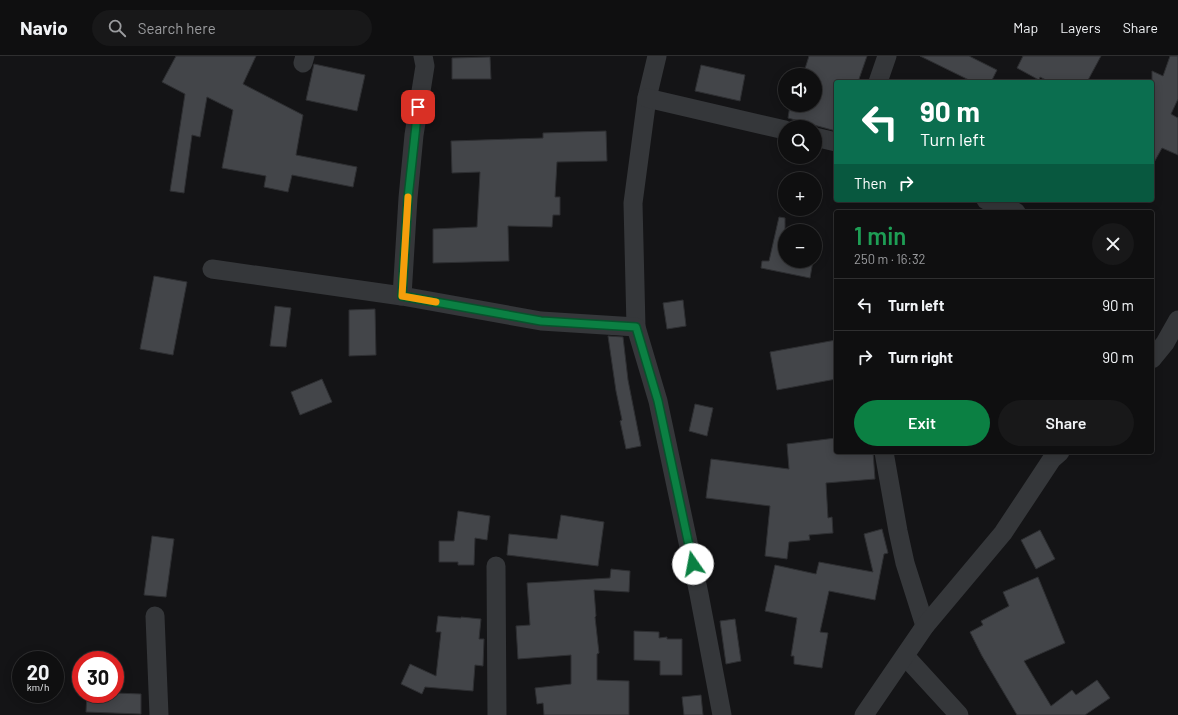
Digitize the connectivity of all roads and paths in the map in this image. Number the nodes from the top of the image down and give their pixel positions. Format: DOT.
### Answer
graph roads {
  1 [pos="423,56"];
  2 [pos="657,56"];
  3 [pos="888,56"];
  4 [pos="879,80"];
  5 [pos="647,98"];
  6 [pos="778,128"];
  7 [pos="822,139"];
  8 [pos="834,142"];
  9 [pos="991,202"];
  10 [pos="1011,210"];
  11 [pos="212,269"];
  12 [pos="402,296"];
  13 [pos="1178,320"];
  14 [pos="636,327"];
  15 [pos="1154,357"];
  16 [pos="884,454"];
  17 [pos="1058,454"];
  18 [pos="496,566"];
  19 [pos="154,616"];
  20 [pos="925,626"];
  21 [pos="905,656"];
  22 [pos="159,715"];
  23 [pos="497,715"];
  24 [pos="722,715"];
  25 [pos="864,715"];
  26 [pos="960,715"];
  1 -- 12 [label="street"];
  2 -- 5 [label="street"];
  3 -- 4 [label="street"];
  5 -- 6 [label="street"];
  5 -- 14 [label="street"];
  7 -- 8 [label="street"];
  9 -- 10 [label="street"];
  11 -- 12 [label="street"];
  12 -- 14 [label="street"];
  13 -- 15 [label="street"];
  14 -- 24 [label="street"];
  16 -- 20 [label="street"];
  17 -- 20 [label="street"];
  18 -- 23 [label="street"];
  19 -- 22 [label="street"];
  20 -- 21 [label="street"];
  21 -- 25 [label="street"];
  21 -- 26 [label="street"];
}
